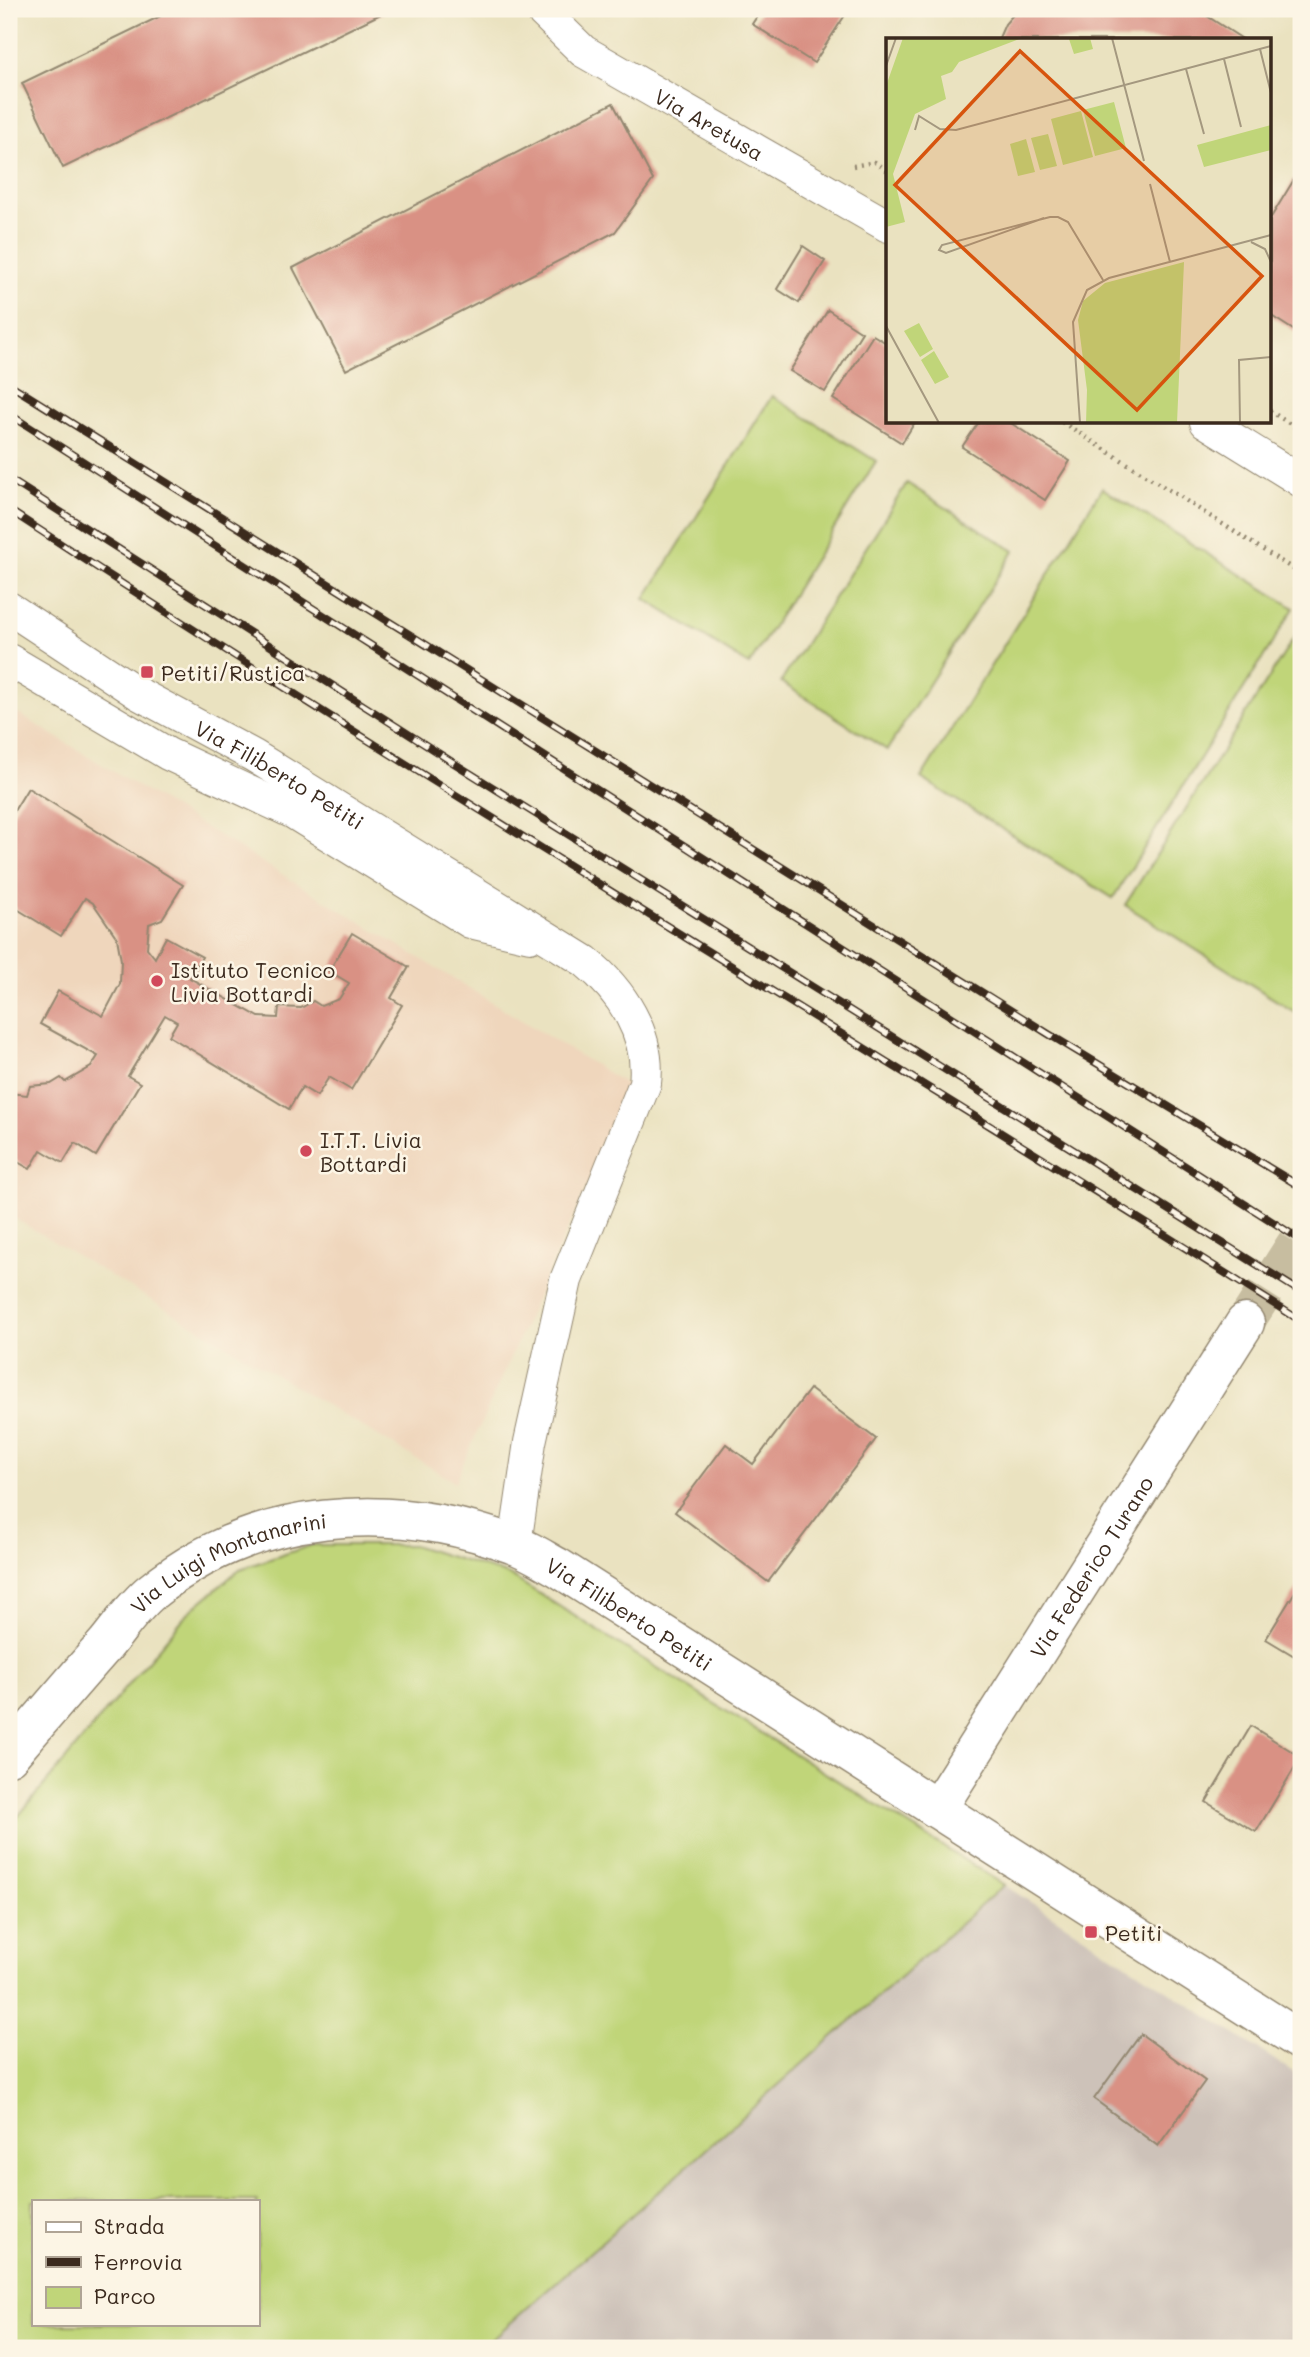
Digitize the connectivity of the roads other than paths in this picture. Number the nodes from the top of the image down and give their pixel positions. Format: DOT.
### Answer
graph roads {
  1 [pos="540,9"];
  2 [pos="886,225"];
  3 [pos="1209,424"];
  4 [pos="1301,481"];
  5 [pos="9,608"];
  6 [pos="9,660"];
  7 [pos="551,941"];
  8 [pos="1245,1324"];
  9 [pos="515,1544"];
  10 [pos="9,1756"];
  11 [pos="937,1809"];
  12 [pos="1301,2041"];
  1 -- 2 [label="street, Via Aretusa"];
  3 -- 4 [label="street"];
  5 -- 7 [label="street, Via Filiberto Petiti"];
  6 -- 7 [label="street, Via Filiberto Petiti"];
  7 -- 9 [label="street, Via Filiberto Petiti"];
  8 -- 11 [label="street, Via Federico Turano"];
  9 -- 10 [label="street, Via Luigi Montanarini"];
  9 -- 11 [label="street, Via Filiberto Petiti"];
  11 -- 12 [label="street, Via Filiberto Petiti"];
}
